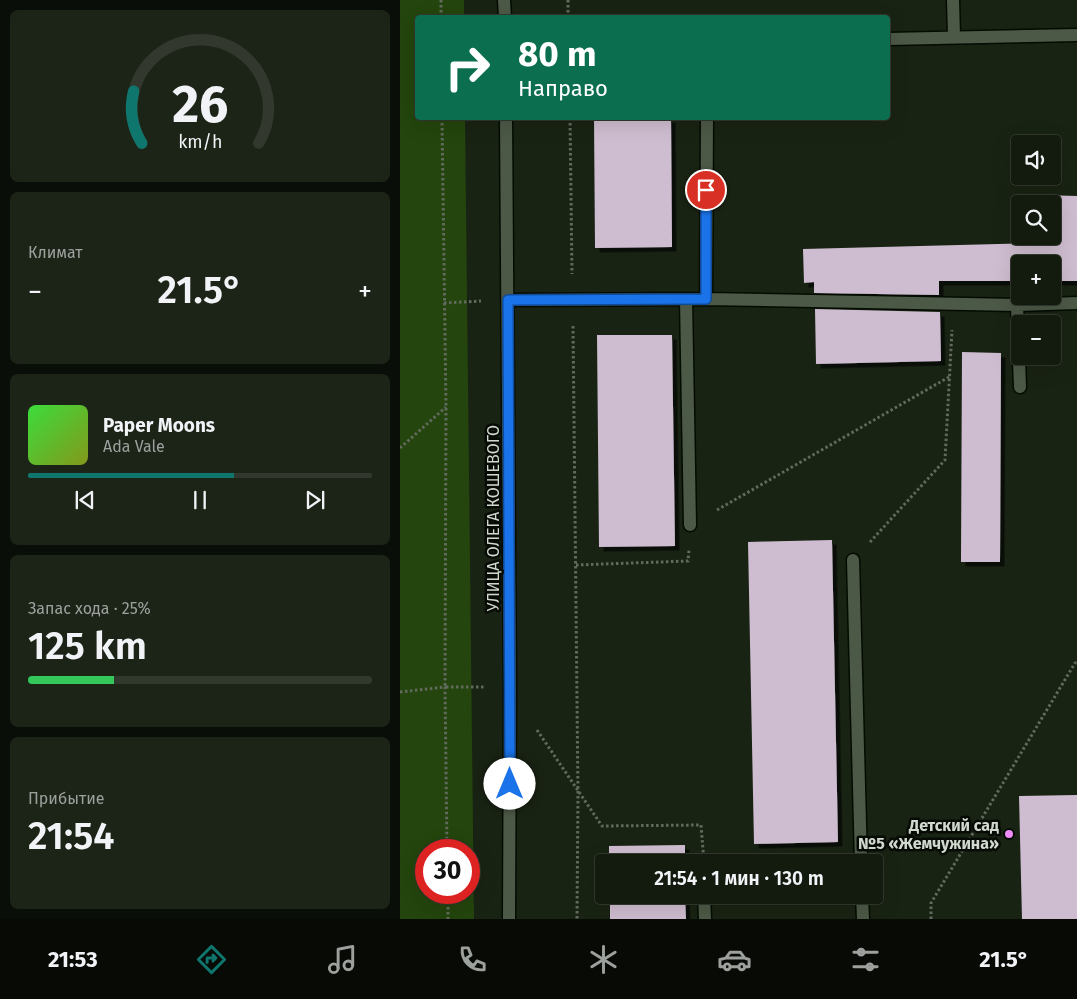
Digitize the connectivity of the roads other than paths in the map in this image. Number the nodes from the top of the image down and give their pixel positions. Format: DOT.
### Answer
graph roads {
  1 [pos="504,0"];
  2 [pos="953,0"];
  3 [pos="505,15"];
  4 [pos="1077,35"];
  5 [pos="954,36"];
  6 [pos="890,39"];
  7 [pos="506,120"];
  8 [pos="706,120"];
  9 [pos="686,299"];
  10 [pos="706,299"];
  11 [pos="508,300"];
  12 [pos="1077,303"];
  13 [pos="1061,304"];
  14 [pos="1011,305"];
  15 [pos="1016,305"];
  16 [pos="1020,387"];
  17 [pos="690,525"];
  18 [pos="854,560"];
  19 [pos="862,854"];
  20 [pos="704,904"];
  21 [pos="862,904"];
  22 [pos="509,919"];
  23 [pos="705,919"];
  24 [pos="863,919"];
  1 -- 3 [label="street"];
  2 -- 5 [label="street"];
  4 -- 5 [label="street"];
  5 -- 6 [label="street"];
  7 -- 11 [label="street, УЛИЦА ОЛЕГА КОШЕВОГО"];
  8 -- 10 [label="street"];
  9 -- 10 [label="street"];
  9 -- 11 [label="street"];
  9 -- 17 [label="street"];
  10 -- 14 [label="street"];
  11 -- 22 [label="street, УЛИЦА ОЛЕГА КОШЕВОГО"];
  12 -- 13 [label="street"];
  15 -- 16 [label="street"];
  18 -- 19 [label="street"];
  20 -- 23 [label="street"];
  21 -- 24 [label="street"];
}
